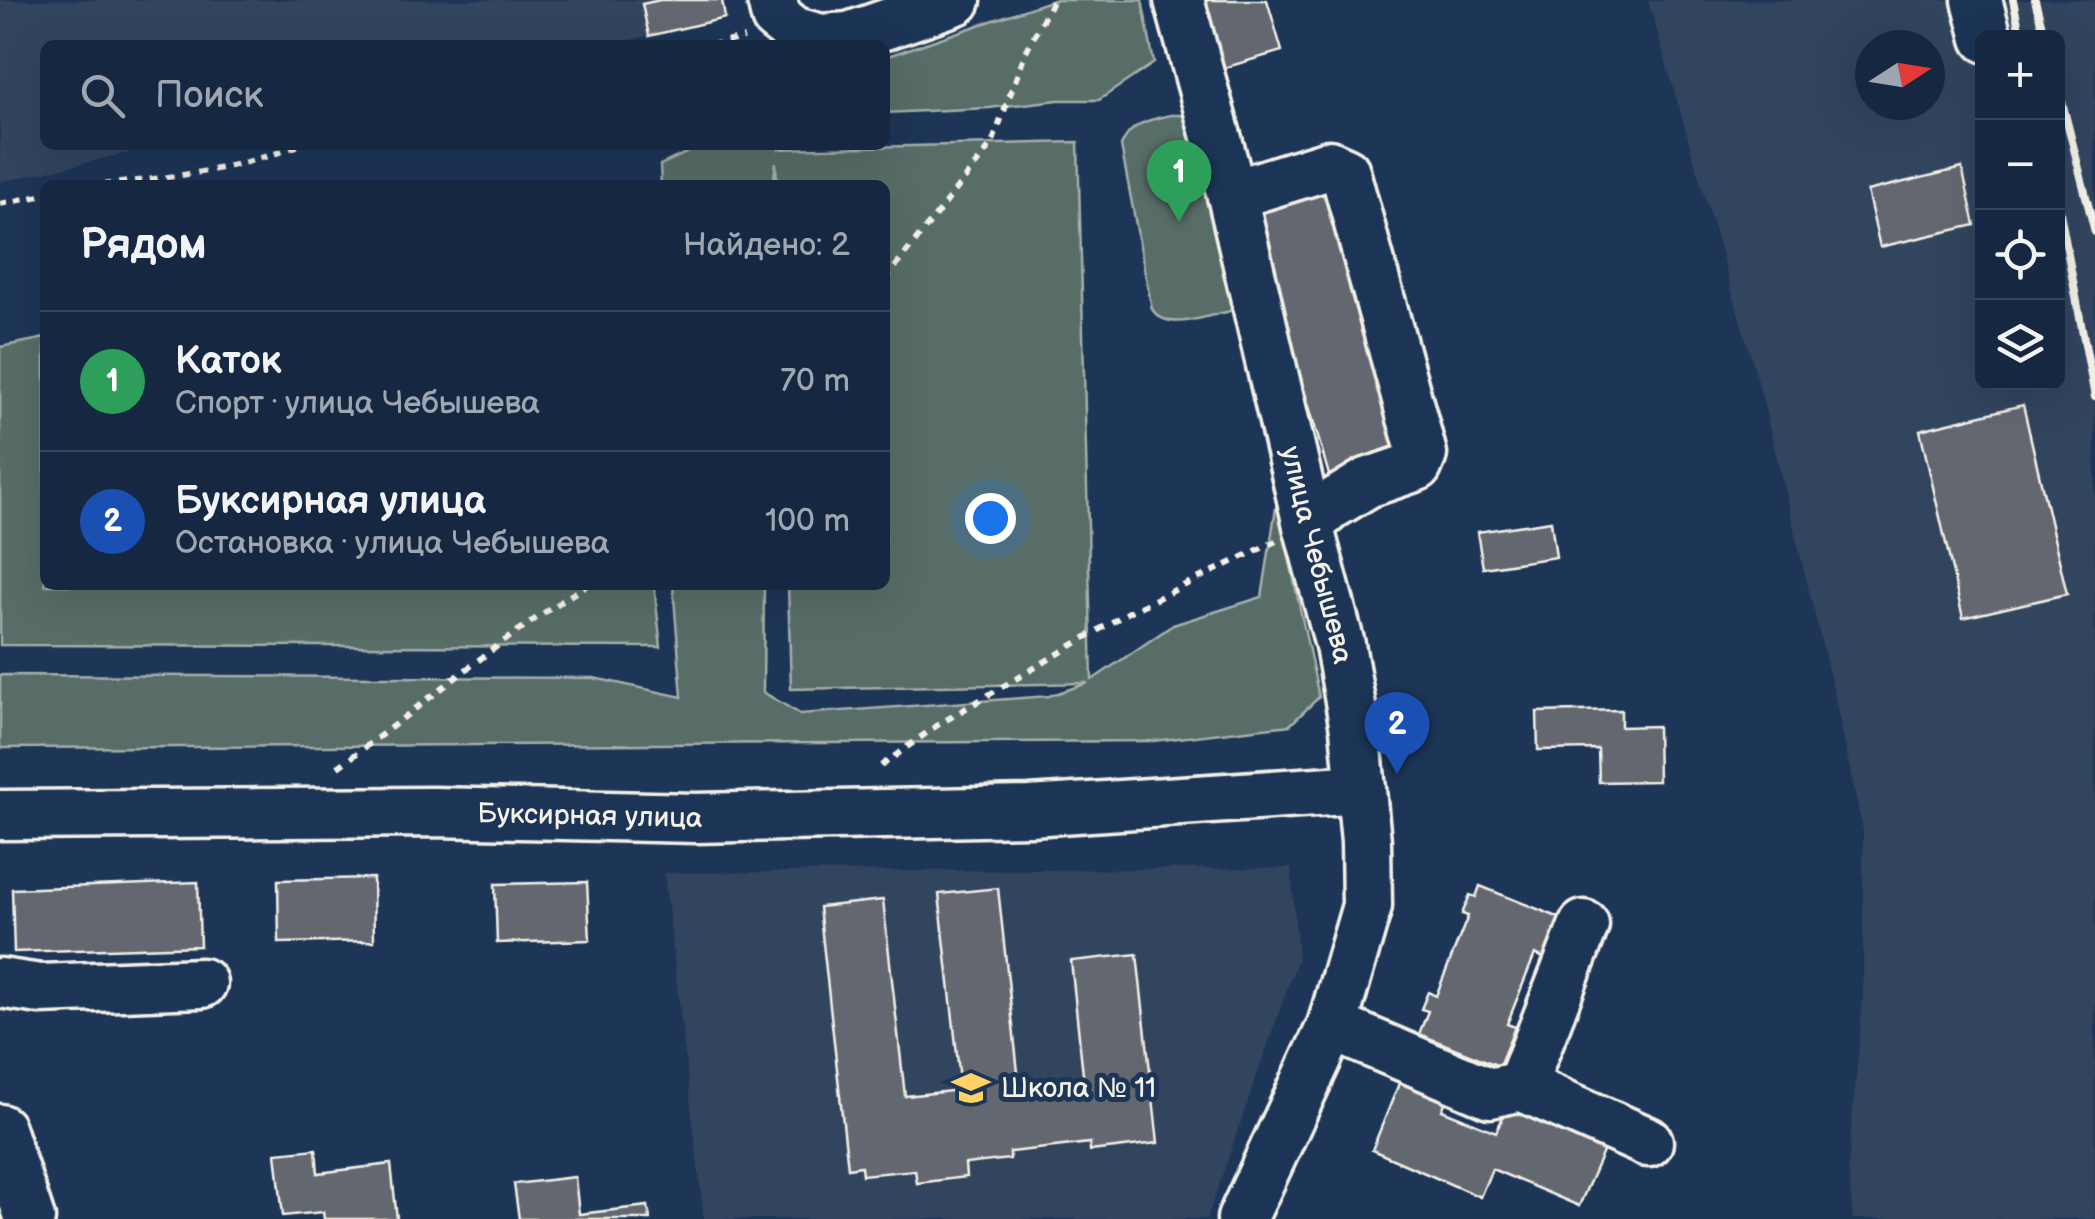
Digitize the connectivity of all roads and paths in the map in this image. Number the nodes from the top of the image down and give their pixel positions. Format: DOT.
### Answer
graph roads {
  1 [pos="772,0"];
  2 [pos="956,0"];
  3 [pos="1053,0"];
  4 [pos="1179,0"];
  5 [pos="1977,0"];
  6 [pos="1984,30"];
  7 [pos="286,150"];
  8 [pos="143,180"];
  9 [pos="1232,195"];
  10 [pos="40,196"];
  11 [pos="0,204"];
  12 [pos="890,274"];
  13 [pos="1308,525"];
  14 [pos="579,590"];
  15 [pos="881,766"];
  16 [pos="338,767"];
  17 [pos="1361,789"];
  18 [pos="0,816"];
  19 [pos="1584,925"];
  20 [pos="0,983"];
  21 [pos="202,983"];
  22 [pos="1332,1026"];
  23 [pos="1521,1086"];
  24 [pos="0,1129"];
  25 [pos="1648,1142"];
  26 [pos="30,1219"];
  27 [pos="1242,1219"];
  1 -- 2 [label="street"];
  3 -- 12 [label="path"];
  4 -- 9 [label="street, улица Чебышева"];
  5 -- 6 [label="street"];
  7 -- 8 [label="path"];
  9 -- 13 [label="street, улица Чебышева"];
  9 -- 13 [label="street"];
  10 -- 11 [label="path"];
  13 -- 15 [label="path"];
  13 -- 17 [label="street, улица Чебышева"];
  14 -- 16 [label="path"];
  17 -- 18 [label="street, Буксирная улица"];
  17 -- 22 [label="street, улица Чебышева"];
  19 -- 23 [label="street"];
  20 -- 21 [label="street"];
  22 -- 23 [label="street"];
  22 -- 27 [label="street, улица Чебышева"];
  23 -- 25 [label="street"];
  24 -- 26 [label="street"];
}
